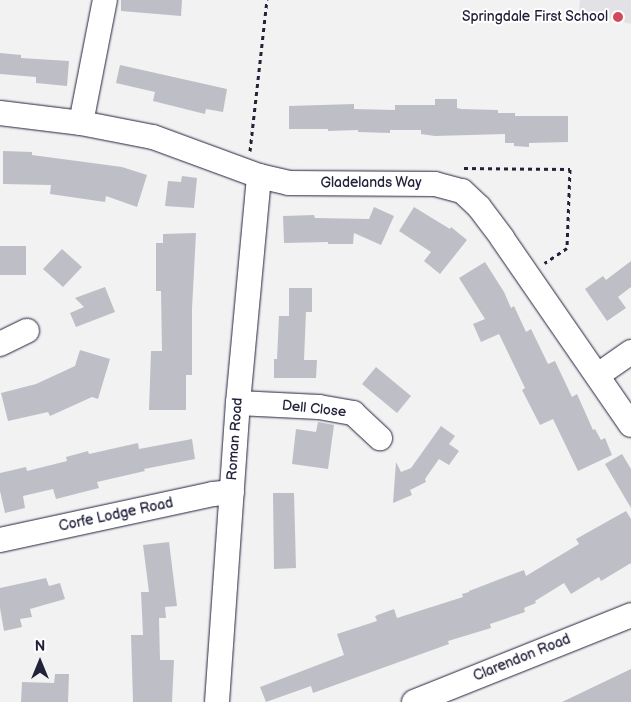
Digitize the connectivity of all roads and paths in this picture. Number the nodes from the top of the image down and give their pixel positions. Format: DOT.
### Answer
graph roads {
  1 [pos="105,0"];
  2 [pos="267,0"];
  3 [pos="0,113"];
  4 [pos="81,123"];
  5 [pos="254,173"];
  6 [pos="435,184"];
  7 [pos="528,275"];
  8 [pos="28,331"];
  9 [pos="0,344"];
  10 [pos="631,352"];
  11 [pos="598,375"];
  12 [pos="238,403"];
  13 [pos="631,425"];
  14 [pos="380,438"];
  15 [pos="232,492"];
  16 [pos="0,540"];
  17 [pos="631,615"];
  18 [pos="217,702"];
  19 [pos="414,702"];
  1 -- 4 [label="street"];
  2 -- 5 [label="path"];
  3 -- 4 [label="street, Gladelands Way"];
  4 -- 5 [label="street, Gladelands Way"];
  5 -- 6 [label="street, Gladelands Way"];
  5 -- 12 [label="street, Roman Road"];
  6 -- 7 [label="street, Gladelands Way"];
  6 -- 7 [label="path"];
  7 -- 11 [label="street, Gladelands Way"];
  8 -- 9 [label="street"];
  10 -- 11 [label="street"];
  11 -- 13 [label="street, Gladelands Way"];
  12 -- 14 [label="street, Dell Close"];
  12 -- 15 [label="street, Roman Road"];
  15 -- 16 [label="street, Corfe Lodge Road"];
  15 -- 18 [label="street, Roman Road"];
  17 -- 19 [label="street, Clarendon Road"];
}
